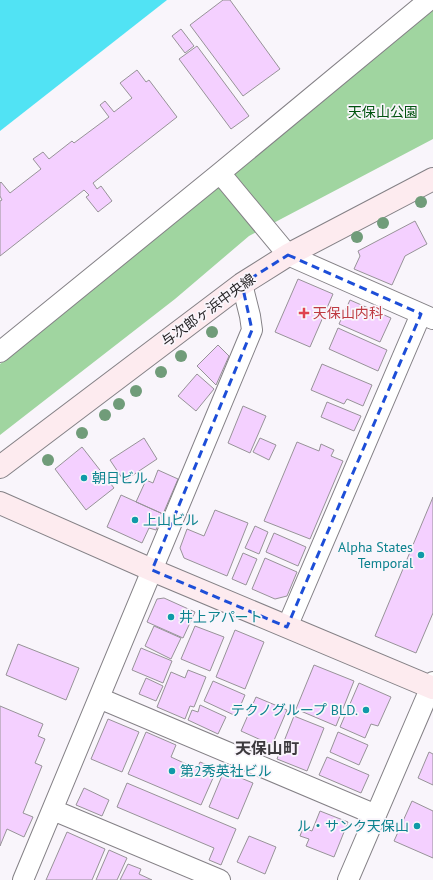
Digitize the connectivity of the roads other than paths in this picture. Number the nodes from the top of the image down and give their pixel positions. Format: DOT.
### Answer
graph roads {
  1 [pos="429,0"];
  2 [pos="220,173"];
  3 [pos="433,179"];
  4 [pos="288,255"];
  5 [pos="242,284"];
  6 [pos="427,316"];
  7 [pos="0,352"];
  8 [pos="0,467"];
  9 [pos="0,503"];
  10 [pos="152,570"];
  11 [pos="287,627"];
  12 [pos="432,686"];
  13 [pos="100,698"];
  14 [pos="53,810"];
  15 [pos="376,815"];
  16 [pos="23,880"];
  17 [pos="220,880"];
  18 [pos="348,880"];
  1 -- 2 [label="street"];
  2 -- 4 [label="street"];
  2 -- 7 [label="street"];
  3 -- 4 [label="street, 与次郎ヶ浜中央線"];
  4 -- 5 [label="street, 与次郎ヶ浜中央線"];
  4 -- 6 [label="street"];
  5 -- 8 [label="street, 与次郎ヶ浜中央線"];
  5 -- 10 [label="street"];
  6 -- 11 [label="street"];
  9 -- 10 [label="street"];
  10 -- 11 [label="street"];
  10 -- 13 [label="street"];
  11 -- 12 [label="street"];
  12 -- 15 [label="street"];
  13 -- 14 [label="street"];
  13 -- 15 [label="street"];
  14 -- 16 [label="street"];
  14 -- 17 [label="street"];
  15 -- 18 [label="street"];
}
